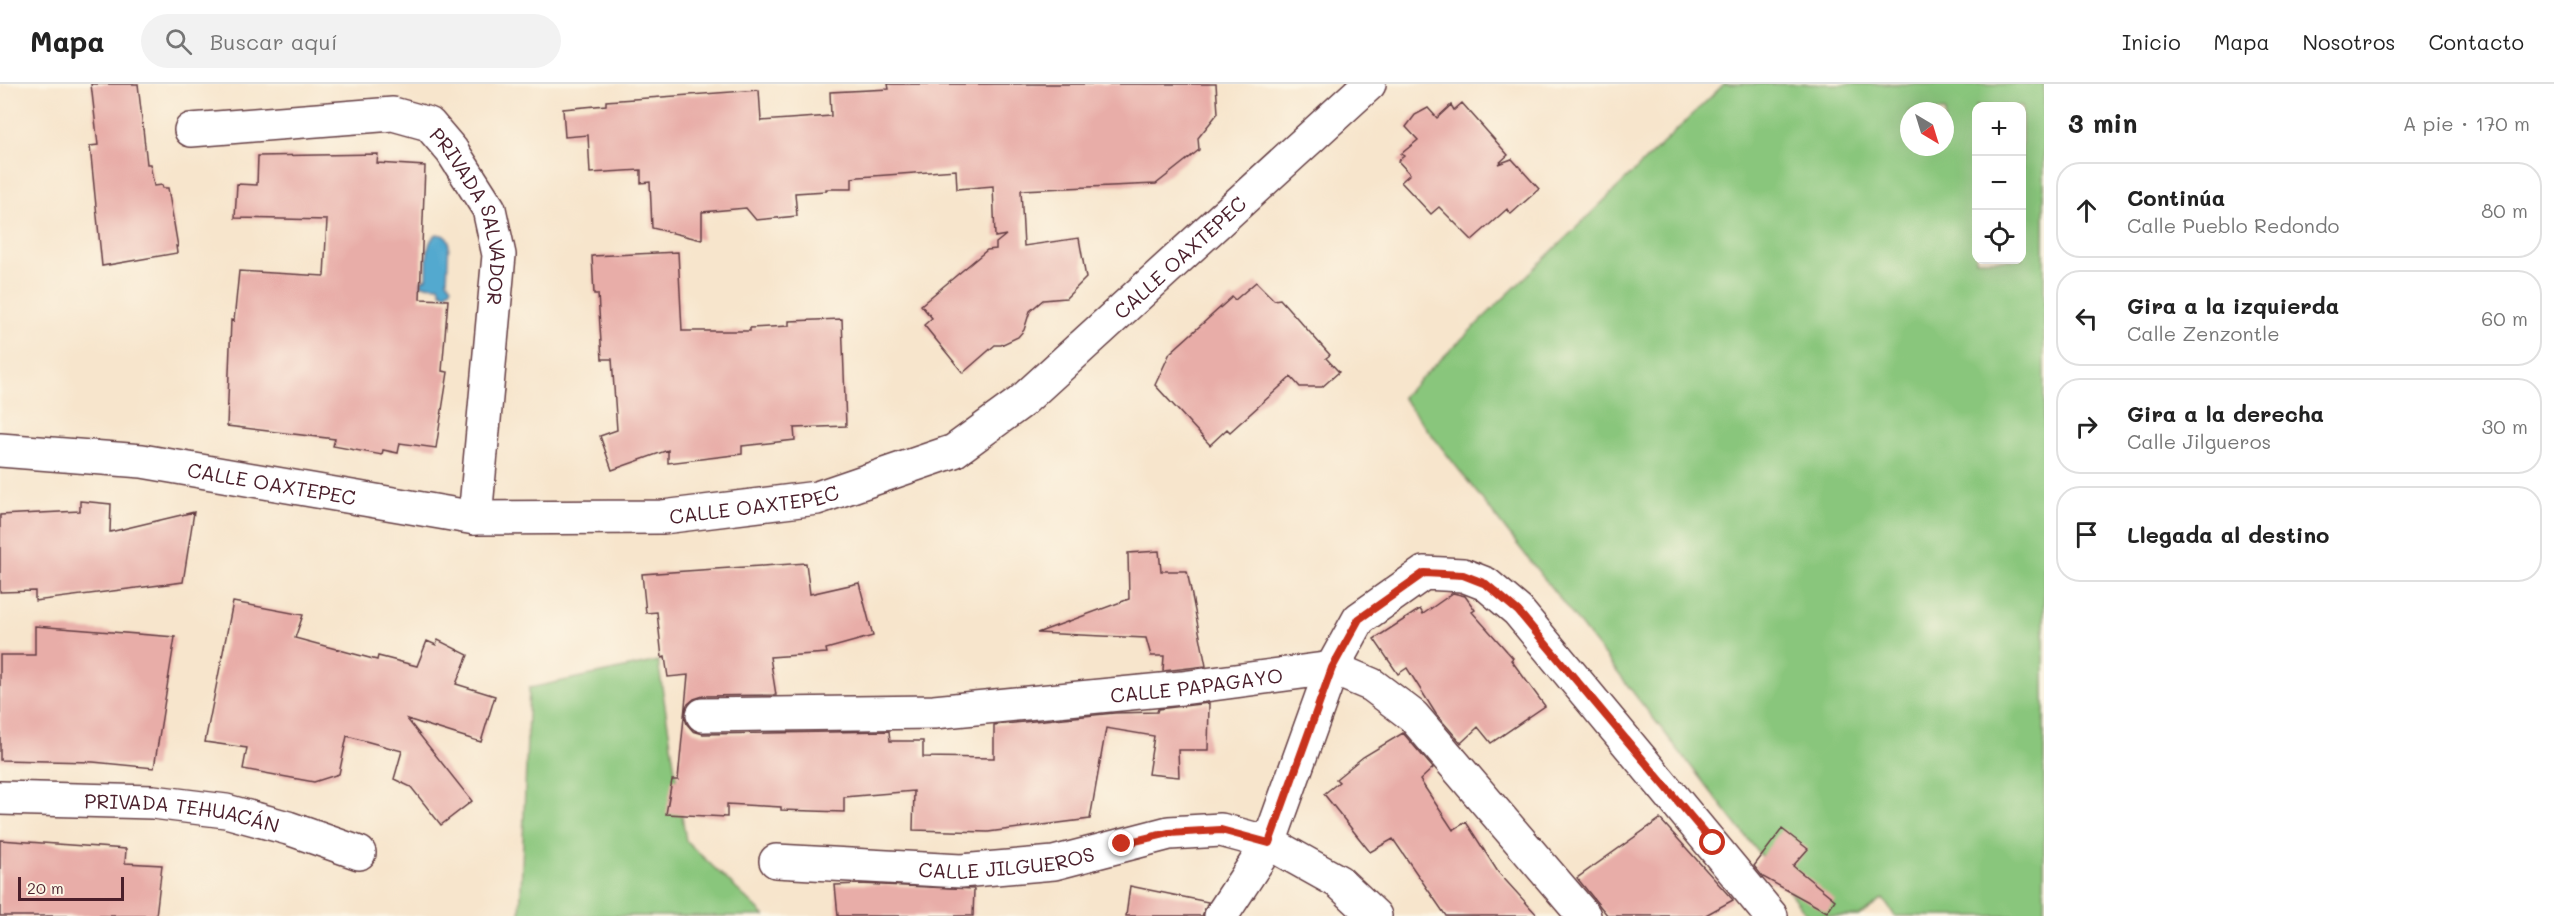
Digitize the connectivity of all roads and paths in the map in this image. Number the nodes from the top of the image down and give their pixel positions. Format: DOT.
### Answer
graph roads {
  1 [pos="1369,84"];
  2 [pos="191,130"];
  3 [pos="0,450"];
  4 [pos="475,518"];
  5 [pos="1332,668"];
  6 [pos="703,715"];
  7 [pos="0,798"];
  8 [pos="1269,843"];
  9 [pos="359,853"];
  10 [pos="776,861"];
  11 [pos="1223,915"];
  12 [pos="1375,916"];
  13 [pos="1584,916"];
  14 [pos="1771,916"];
  1 -- 4 [label="street, CALLE OAXTEPEC"];
  2 -- 4 [label="street, PRIVADA SALVADOR"];
  3 -- 4 [label="street, CALLE OAXTEPEC"];
  5 -- 6 [label="street, CALLE PAPAGAYO"];
  5 -- 8 [label="street"];
  5 -- 13 [label="street"];
  5 -- 14 [label="street"];
  7 -- 9 [label="street, PRIVADA TEHUACÁN"];
  8 -- 10 [label="street, CALLE JILGUEROS"];
  8 -- 11 [label="street"];
  8 -- 12 [label="street, CALLE JILGUEROS"];
}
